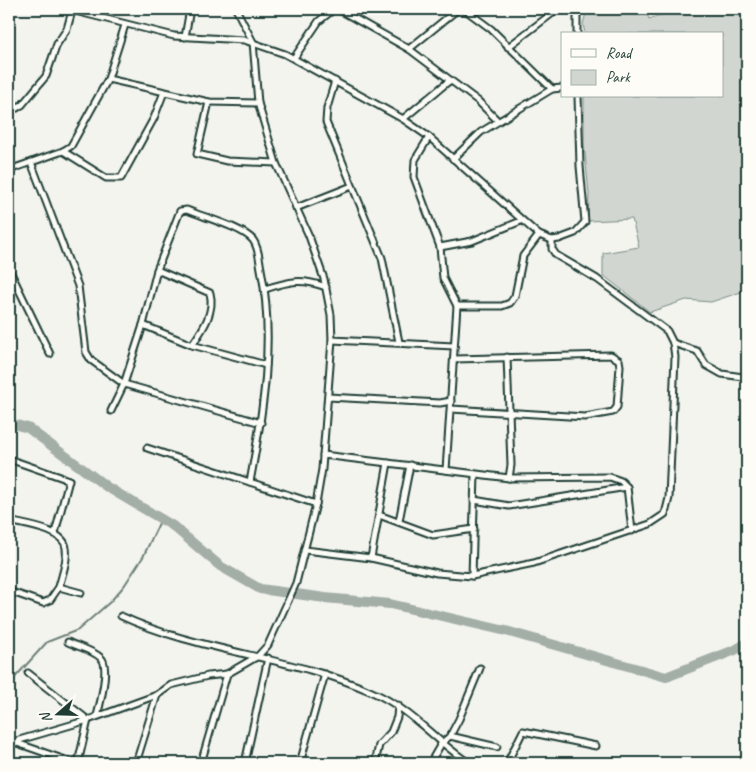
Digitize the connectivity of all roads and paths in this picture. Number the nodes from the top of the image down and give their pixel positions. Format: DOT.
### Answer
graph roads {
  1 [pos="11,9"];
  2 [pos="190,9"];
  3 [pos="236,9"];
  4 [pos="336,9"];
  5 [pos="458,9"];
  6 [pos="464,9"];
  7 [pos="558,9"];
  8 [pos="578,9"];
  9 [pos="70,10"];
  10 [pos="84,10"];
  11 [pos="9,16"];
  12 [pos="125,24"];
  13 [pos="577,32"];
  14 [pos="185,37"];
  15 [pos="253,42"];
  16 [pos="508,47"];
  17 [pos="409,49"];
  18 [pos="294,58"];
  19 [pos="108,79"];
  20 [pos="449,80"];
  21 [pos="335,81"];
  22 [pos="342,85"];
  23 [pos="561,88"];
  24 [pos="552,89"];
  25 [pos="164,92"];
  26 [pos="332,92"];
  27 [pos="9,96"];
  28 [pos="578,98"];
  29 [pos="209,102"];
  30 [pos="258,103"];
  31 [pos="17,108"];
  32 [pos="9,111"];
  33 [pos="403,119"];
  34 [pos="498,121"];
  35 [pos="429,137"];
  36 [pos="63,151"];
  37 [pos="454,159"];
  38 [pos="31,162"];
  39 [pos="276,163"];
  40 [pos="9,170"];
  41 [pos="352,186"];
  42 [pos="296,208"];
  43 [pos="522,221"];
  44 [pos="539,235"];
  45 [pos="552,240"];
  46 [pos="440,247"];
  47 [pos="9,270"];
  48 [pos="157,270"];
  49 [pos="326,287"];
  50 [pos="265,289"];
  51 [pos="457,306"];
  52 [pos="143,325"];
  53 [pos="332,340"];
  54 [pos="399,342"];
  55 [pos="674,343"];
  56 [pos="192,345"];
  57 [pos="454,346"];
  58 [pos="50,354"];
  59 [pos="507,356"];
  60 [pos="454,358"];
  61 [pos="266,365"];
  62 [pos="747,381"];
  63 [pos="124,384"];
  64 [pos="328,396"];
  65 [pos="451,401"];
  66 [pos="451,409"];
  67 [pos="508,410"];
  68 [pos="111,411"];
  69 [pos="261,423"];
  70 [pos="147,448"];
  71 [pos="323,455"];
  72 [pos="9,459"];
  73 [pos="388,463"];
  74 [pos="410,465"];
  75 [pos="446,470"];
  76 [pos="475,474"];
  77 [pos="509,478"];
  78 [pos="250,482"];
  79 [pos="627,487"];
  80 [pos="474,500"];
  81 [pos="316,504"];
  82 [pos="379,515"];
  83 [pos="9,521"];
  84 [pos="399,521"];
  85 [pos="474,529"];
  86 [pos="632,531"];
  87 [pos="55,533"];
  88 [pos="305,550"];
  89 [pos="371,558"];
  90 [pos="472,576"];
  91 [pos="59,587"];
  92 [pos="9,591"];
  93 [pos="81,592"];
  94 [pos="122,616"];
  95 [pos="68,642"];
  96 [pos="258,656"];
  97 [pos="268,658"];
  98 [pos="480,668"];
  99 [pos="28,673"];
  100 [pos="227,674"];
  101 [pos="325,674"];
  102 [pos="157,695"];
  103 [pos="398,705"];
  104 [pos="97,716"];
  105 [pos="88,720"];
  106 [pos="450,736"];
  107 [pos="11,742"];
  108 [pos="441,744"];
  109 [pos="596,746"];
  110 [pos="497,747"];
  111 [pos="76,763"];
  112 [pos="136,763"];
  113 [pos="201,763"];
  114 [pos="245,763"];
  115 [pos="300,763"];
  116 [pos="374,763"];
  117 [pos="430,763"];
  118 [pos="469,763"];
  119 [pos="507,763"];
  1 -- 11 [label="street"];
  2 -- 14 [label="street"];
  3 -- 15 [label="street"];
  4 -- 17 [label="street"];
  4 -- 18 [label="street"];
  5 -- 17 [label="street"];
  6 -- 16 [label="street"];
  7 -- 16 [label="street"];
  8 -- 13 [label="street"];
  9 -- 10 [label="street"];
  9 -- 31 [label="street"];
  10 -- 12 [label="street"];
  12 -- 14 [label="street"];
  12 -- 19 [label="street"];
  14 -- 15 [label="street"];
  15 -- 18 [label="street"];
  15 -- 30 [label="street"];
  16 -- 24 [label="street"];
  17 -- 20 [label="street"];
  18 -- 21 [label="street"];
  19 -- 25 [label="street"];
  19 -- 36 [label="street"];
  20 -- 33 [label="street"];
  20 -- 34 [label="street"];
  21 -- 22 [label="street"];
  21 -- 26 [label="street"];
  22 -- 26 [label="street"];
  22 -- 33 [label="street"];
  23 -- 24 [label="street"];
  24 -- 34 [label="street"];
  25 -- 29 [label="street"];
  25 -- 36 [label="street"];
  26 -- 41 [label="street"];
  27 -- 31 [label="street"];
  28 -- 45 [label="street"];
  29 -- 30 [label="street"];
  29 -- 39 [label="street"];
  30 -- 39 [label="street"];
  31 -- 32 [label="street"];
  33 -- 35 [label="street"];
  34 -- 37 [label="street"];
  35 -- 37 [label="street"];
  35 -- 46 [label="street"];
  36 -- 38 [label="street"];
  37 -- 43 [label="street"];
  38 -- 40 [label="street"];
  38 -- 63 [label="street"];
  39 -- 42 [label="street"];
  41 -- 42 [label="street"];
  41 -- 54 [label="street"];
  42 -- 49 [label="street"];
  43 -- 44 [label="street"];
  43 -- 46 [label="street"];
  44 -- 45 [label="street"];
  44 -- 51 [label="street"];
  45 -- 55 [label="street"];
  46 -- 51 [label="street"];
  47 -- 58 [label="street"];
  48 -- 50 [label="street"];
  48 -- 52 [label="street"];
  48 -- 56 [label="street"];
  49 -- 50 [label="street"];
  49 -- 53 [label="street"];
  50 -- 61 [label="street"];
  51 -- 57 [label="street"];
  52 -- 56 [label="street"];
  52 -- 63 [label="street"];
  53 -- 54 [label="street"];
  53 -- 64 [label="street"];
  54 -- 57 [label="street"];
  55 -- 62 [label="street"];
  55 -- 86 [label="street"];
  56 -- 61 [label="street"];
  57 -- 60 [label="street"];
  59 -- 60 [label="street"];
  59 -- 67 [label="street"];
  59 -- 67 [label="street"];
  60 -- 65 [label="street"];
  61 -- 69 [label="street"];
  63 -- 68 [label="street"];
  63 -- 69 [label="street"];
  64 -- 65 [label="street"];
  64 -- 71 [label="street"];
  65 -- 66 [label="street"];
  66 -- 67 [label="street"];
  66 -- 75 [label="street"];
  67 -- 77 [label="street"];
  69 -- 78 [label="street"];
  70 -- 78 [label="street"];
  71 -- 73 [label="street"];
  71 -- 81 [label="street"];
  72 -- 87 [label="street"];
  73 -- 74 [label="street"];
  73 -- 82 [label="street"];
  74 -- 75 [label="street"];
  74 -- 84 [label="street"];
  75 -- 76 [label="street"];
  76 -- 77 [label="street"];
  76 -- 80 [label="street"];
  77 -- 79 [label="street"];
  78 -- 81 [label="street"];
  79 -- 80 [label="street"];
  79 -- 86 [label="street"];
  80 -- 85 [label="street"];
  81 -- 88 [label="street"];
  82 -- 84 [label="street"];
  82 -- 89 [label="street"];
  83 -- 87 [label="street"];
  84 -- 85 [label="street"];
  85 -- 90 [label="street"];
  86 -- 90 [label="street"];
  87 -- 91 [label="street"];
  88 -- 89 [label="street"];
  88 -- 96 [label="street"];
  89 -- 90 [label="street"];
  91 -- 92 [label="street"];
  91 -- 93 [label="street"];
  94 -- 96 [label="street"];
  95 -- 104 [label="street"];
  96 -- 97 [label="street"];
  96 -- 100 [label="street"];
  97 -- 101 [label="street"];
  97 -- 114 [label="street"];
  98 -- 106 [label="street"];
  99 -- 105 [label="street"];
  100 -- 102 [label="street"];
  100 -- 113 [label="street"];
  101 -- 103 [label="street"];
  101 -- 115 [label="street"];
  102 -- 104 [label="street"];
  102 -- 112 [label="street"];
  103 -- 108 [label="street"];
  103 -- 116 [label="street"];
  104 -- 105 [label="street"];
  105 -- 107 [label="street"];
  105 -- 111 [label="street"];
  106 -- 108 [label="street"];
  106 -- 110 [label="street"];
  107 -- 111 [label="street"];
  108 -- 117 [label="street"];
  108 -- 118 [label="street"];
  109 -- 119 [label="street"];
}
